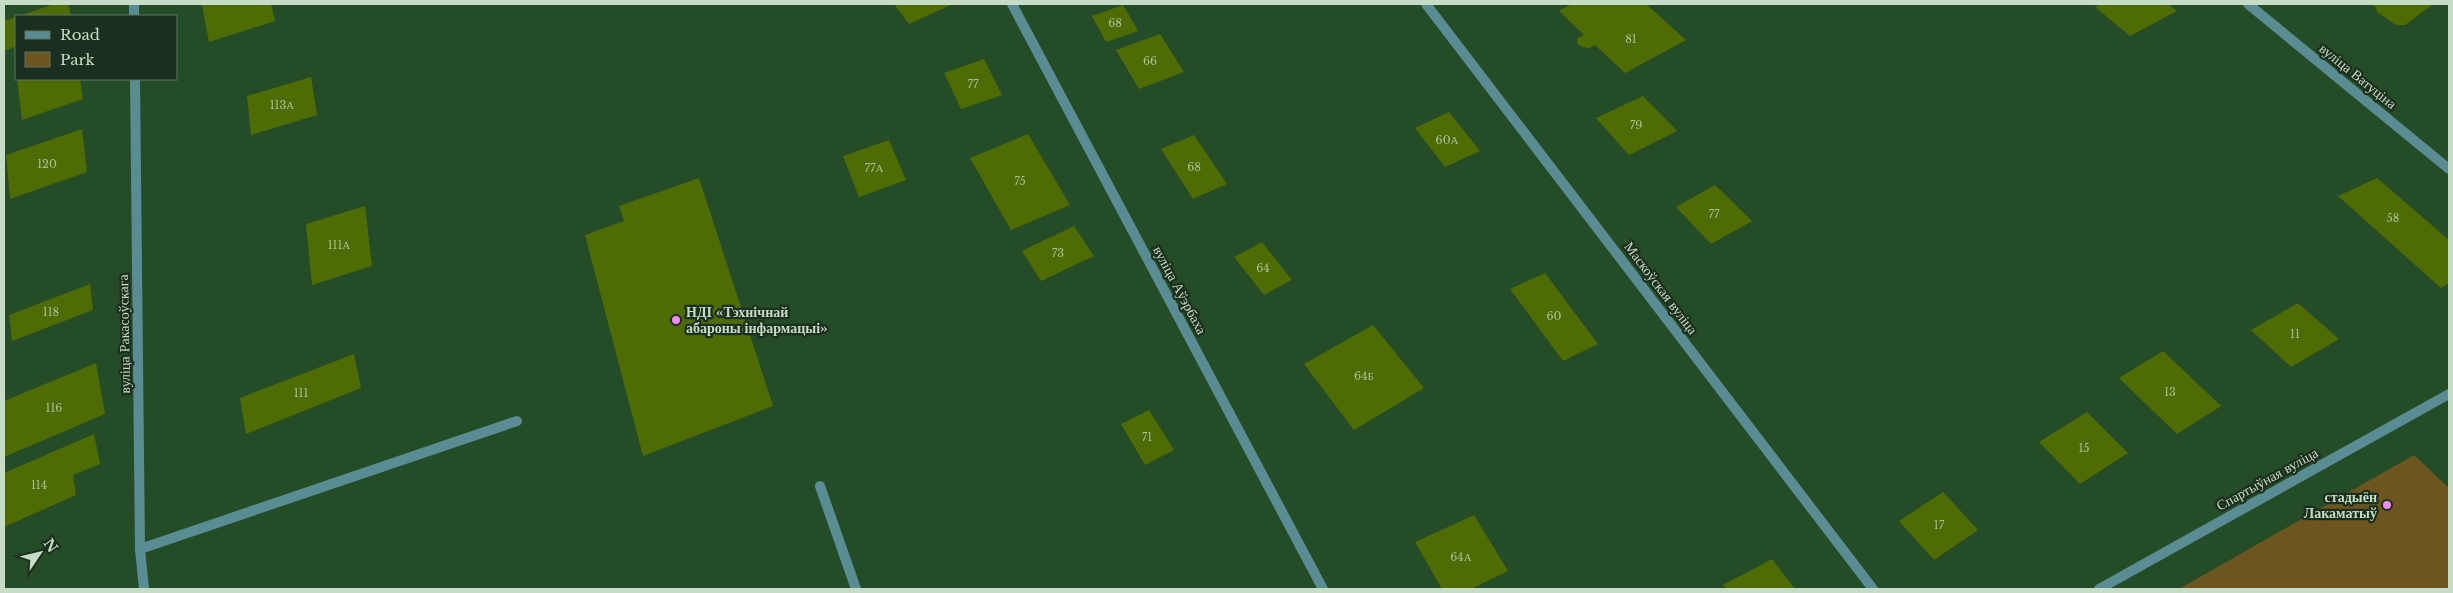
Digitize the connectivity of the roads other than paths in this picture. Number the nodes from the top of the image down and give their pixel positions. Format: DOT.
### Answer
graph roads {
  1 [pos="1012,4"];
  2 [pos="1426,4"];
  3 [pos="2248,4"];
  4 [pos="135,80"];
  5 [pos="2449,169"];
  6 [pos="2449,394"];
  7 [pos="517,421"];
  8 [pos="820,486"];
  9 [pos="140,549"];
  10 [pos="144,589"];
  11 [pos="856,589"];
  12 [pos="1323,589"];
  13 [pos="1874,589"];
  14 [pos="2099,589"];
  1 -- 12 [label="street, вуліца Аўэрбаха"];
  2 -- 13 [label="street, Маскоўская вуліца"];
  3 -- 5 [label="street, вуліца Ватуціна"];
  4 -- 9 [label="street, вуліца Ракасоўскага"];
  6 -- 14 [label="street, Спартыўная вуліца"];
  7 -- 9 [label="street"];
  8 -- 11 [label="street"];
  9 -- 10 [label="street, вуліца Ракасоўскага"];
}
